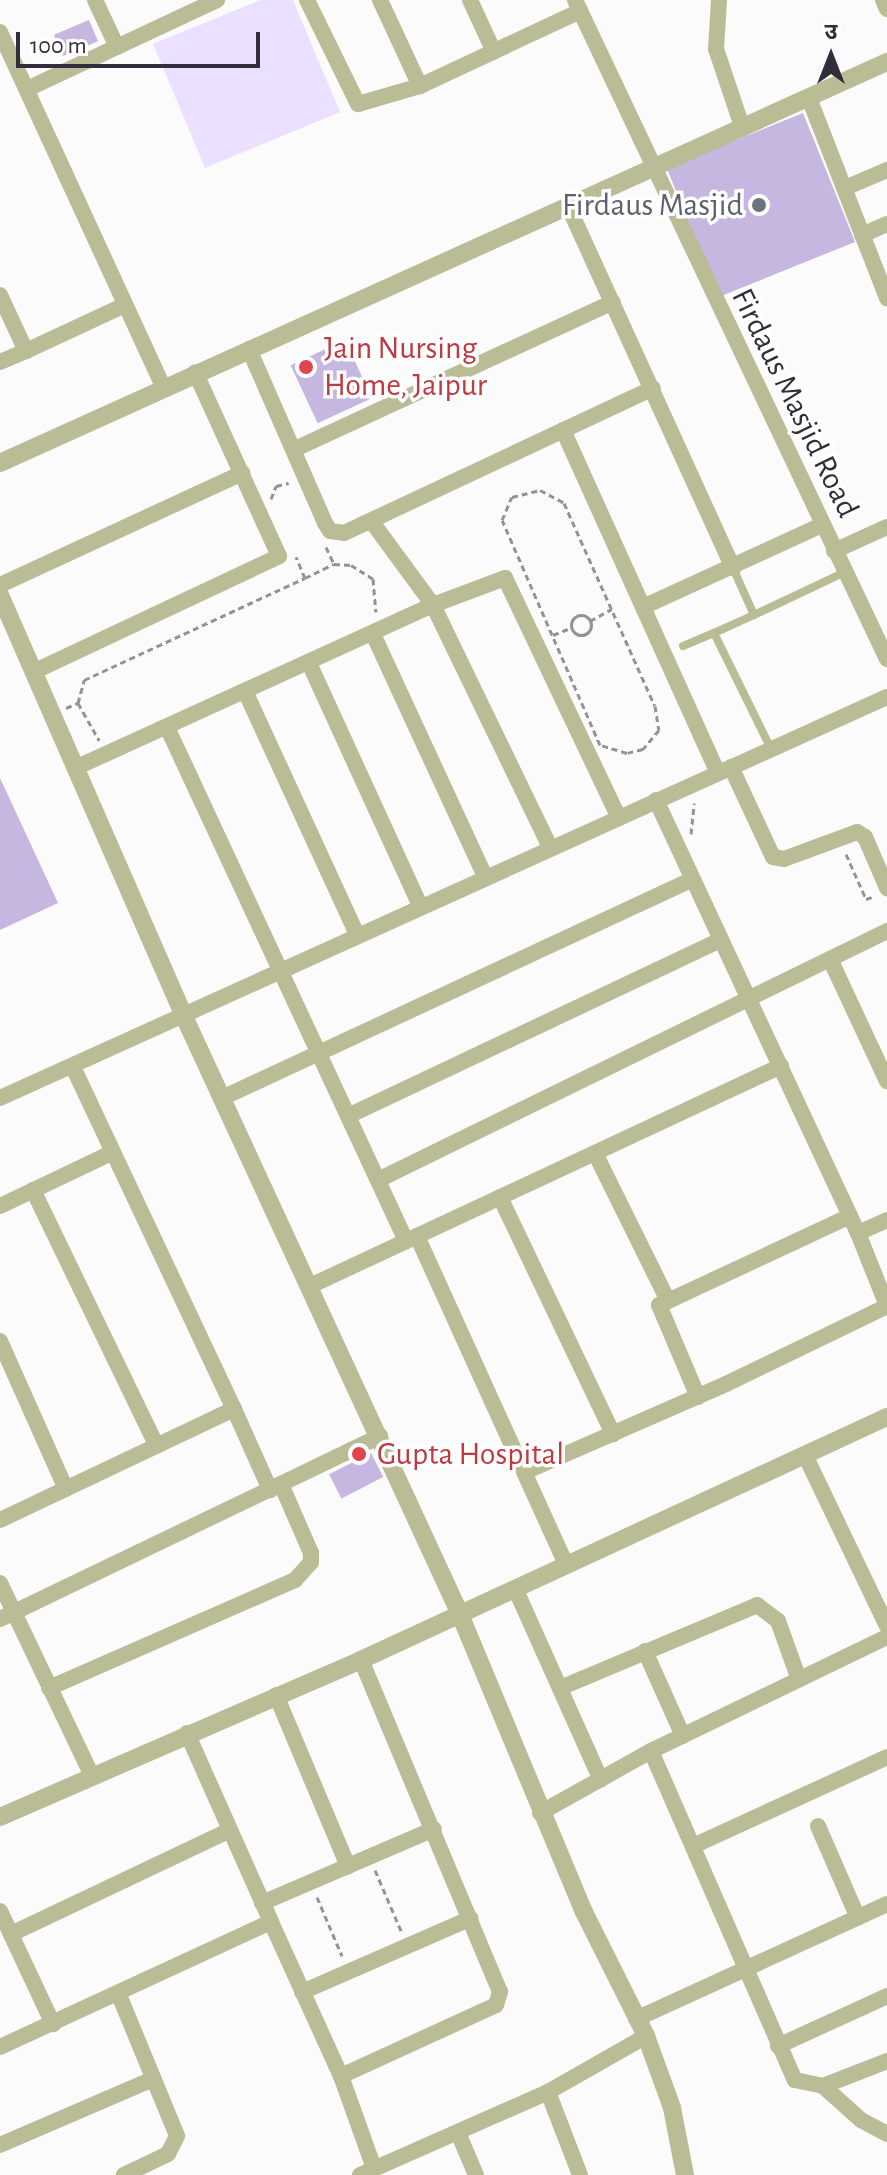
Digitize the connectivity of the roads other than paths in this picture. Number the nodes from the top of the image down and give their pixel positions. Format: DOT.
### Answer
graph roads {
  1 [pos="95,0"];
  2 [pos="217,0"];
  3 [pos="307,0"];
  4 [pos="380,0"];
  5 [pos="470,0"];
  6 [pos="719,0"];
  7 [pos="883,0"];
  8 [pos="578,6"];
  9 [pos="887,9"];
  10 [pos="0,32"];
  11 [pos="117,47"];
  12 [pos="494,52"];
  13 [pos="887,62"];
  14 [pos="420,86"];
  15 [pos="27,89"];
  16 [pos="809,98"];
  17 [pos="743,129"];
  18 [pos="887,170"];
  19 [pos="652,172"];
  20 [pos="845,188"];
  21 [pos="569,208"];
  22 [pos="887,224"];
  23 [pos="862,235"];
  24 [pos="0,295"];
  25 [pos="887,298"];
  26 [pos="613,302"];
  27 [pos="125,305"];
  28 [pos="249,349"];
  29 [pos="26,351"];
  30 [pos="0,362"];
  31 [pos="195,372"];
  32 [pos="163,387"];
  33 [pos="653,388"];
  34 [pos="563,430"];
  35 [pos="295,449"];
  36 [pos="0,463"];
  37 [pos="242,473"];
  38 [pos="372,522"];
  39 [pos="822,525"];
  40 [pos="887,527"];
  41 [pos="834,551"];
  42 [pos="733,568"];
  43 [pos="845,572"];
  44 [pos="0,585"];
  45 [pos="0,595"];
  46 [pos="433,605"];
  47 [pos="645,606"];
  48 [pos="754,615"];
  49 [pos="372,628"];
  50 [pos="714,633"];
  51 [pos="683,646"];
  52 [pos="887,658"];
  53 [pos="309,663"];
  54 [pos="33,672"];
  55 [pos="245,691"];
  56 [pos="887,697"];
  57 [pos="167,727"];
  58 [pos="771,749"];
  59 [pos="75,768"];
  60 [pos="724,770"];
  61 [pos="656,800"];
  62 [pos="618,816"];
  63 [pos="550,847"];
  64 [pos="485,876"];
  65 [pos="693,879"];
  66 [pos="887,888"];
  67 [pos="420,905"];
  68 [pos="887,931"];
  69 [pos="357,934"];
  70 [pos="721,940"];
  71 [pos="830,959"];
  72 [pos="281,968"];
  73 [pos="750,1002"];
  74 [pos="182,1012"];
  75 [pos="318,1053"];
  76 [pos="781,1066"];
  77 [pos="73,1067"];
  78 [pos="887,1081"];
  79 [pos="0,1098"];
  80 [pos="222,1098"];
  81 [pos="348,1116"];
  82 [pos="113,1152"];
  83 [pos="595,1153"];
  84 [pos="378,1180"];
  85 [pos="33,1190"];
  86 [pos="500,1197"];
  87 [pos="0,1206"];
  88 [pos="850,1216"];
  89 [pos="887,1220"];
  90 [pos="858,1233"];
  91 [pos="412,1238"];
  92 [pos="310,1286"];
  93 [pos="668,1301"];
  94 [pos="887,1306"];
  95 [pos="0,1341"];
  96 [pos="698,1397"];
  97 [pos="234,1409"];
  98 [pos="887,1417"];
  99 [pos="613,1434"];
  100 [pos="380,1436"];
  101 [pos="157,1446"];
  102 [pos="805,1455"];
  103 [pos="527,1471"];
  104 [pos="276,1487"];
  105 [pos="66,1489"];
  106 [pos="0,1520"];
  107 [pos="566,1565"];
  108 [pos="0,1583"];
  109 [pos="515,1588"];
  110 [pos="459,1612"];
  111 [pos="7,1616"];
  112 [pos="887,1626"];
  113 [pos="887,1637"];
  114 [pos="645,1651"];
  115 [pos="361,1660"];
  116 [pos="798,1677"];
  117 [pos="49,1688"];
  118 [pos="560,1688"];
  119 [pos="276,1695"];
  120 [pos="187,1733"];
  121 [pos="683,1736"];
  122 [pos="651,1751"];
  123 [pos="887,1757"];
  124 [pos="91,1774"];
  125 [pos="601,1780"];
  126 [pos="540,1813"];
  127 [pos="1,1814"];
  128 [pos="818,1826"];
  129 [pos="434,1829"];
  130 [pos="230,1830"];
  131 [pos="693,1846"];
  132 [pos="348,1866"];
  133 [pos="262,1903"];
  134 [pos="887,1904"];
  135 [pos="0,1911"];
  136 [pos="471,1918"];
  137 [pos="858,1918"];
  138 [pos="271,1922"];
  139 [pos="11,1934"];
  140 [pos="746,1970"];
  141 [pos="302,1992"];
  142 [pos="119,1995"];
  143 [pos="887,1996"];
  144 [pos="636,2019"];
  145 [pos="53,2024"];
  146 [pos="646,2036"];
  147 [pos="778,2046"];
  148 [pos="0,2047"];
  149 [pos="887,2061"];
  150 [pos="341,2076"];
  151 [pos="153,2079"];
  152 [pos="823,2086"];
  153 [pos="548,2092"];
  154 [pos="887,2134"];
  155 [pos="459,2135"];
  156 [pos="0,2145"];
  157 [pos="367,2171"];
  158 [pos="124,2175"];
  159 [pos="476,2175"];
  160 [pos="580,2175"];
  161 [pos="685,2175"];
  1 -- 11 [label="street"];
  2 -- 11 [label="street"];
  3 -- 14 [label="street"];
  4 -- 14 [label="street"];
  5 -- 12 [label="street"];
  6 -- 17 [label="street"];
  7 -- 9 [label="street"];
  8 -- 12 [label="street"];
  8 -- 19 [label="street"];
  10 -- 15 [label="street"];
  11 -- 15 [label="street"];
  12 -- 14 [label="street"];
  13 -- 16 [label="street"];
  15 -- 27 [label="street"];
  16 -- 17 [label="street"];
  16 -- 20 [label="street"];
  17 -- 19 [label="street"];
  18 -- 20 [label="street"];
  19 -- 21 [label="street"];
  19 -- 39 [label="street"];
  19 -- 52 [label="street, Firdaus Masjid Road"];
  20 -- 23 [label="street"];
  21 -- 26 [label="street"];
  21 -- 28 [label="street"];
  22 -- 23 [label="street"];
  23 -- 25 [label="street"];
  24 -- 29 [label="street"];
  26 -- 33 [label="street"];
  26 -- 35 [label="street"];
  27 -- 29 [label="street"];
  27 -- 32 [label="street"];
  28 -- 31 [label="street"];
  28 -- 35 [label="street"];
  29 -- 30 [label="street"];
  31 -- 32 [label="street"];
  31 -- 37 [label="street"];
  32 -- 36 [label="street"];
  33 -- 34 [label="street"];
  33 -- 42 [label="street"];
  34 -- 38 [label="street"];
  34 -- 47 [label="street"];
  35 -- 38 [label="street"];
  37 -- 44 [label="street"];
  37 -- 54 [label="street"];
  38 -- 46 [label="street"];
  39 -- 41 [label="street"];
  39 -- 42 [label="street"];
  40 -- 41 [label="street"];
  41 -- 43 [label="street"];
  42 -- 47 [label="street"];
  42 -- 48 [label="lane"];
  43 -- 48 [label="lane"];
  43 -- 52 [label="street"];
  45 -- 54 [label="street"];
  46 -- 49 [label="street"];
  46 -- 62 [label="street"];
  46 -- 63 [label="street"];
  47 -- 60 [label="street"];
  48 -- 50 [label="lane"];
  49 -- 53 [label="street"];
  49 -- 64 [label="street"];
  50 -- 51 [label="lane"];
  50 -- 58 [label="lane"];
  53 -- 55 [label="street"];
  53 -- 67 [label="street"];
  54 -- 59 [label="street"];
  55 -- 57 [label="street"];
  55 -- 69 [label="street"];
  56 -- 58 [label="street"];
  57 -- 59 [label="street"];
  57 -- 72 [label="street"];
  58 -- 60 [label="street"];
  59 -- 74 [label="street"];
  60 -- 61 [label="street"];
  60 -- 66 [label="street"];
  61 -- 62 [label="street"];
  61 -- 65 [label="street"];
  62 -- 63 [label="street"];
  63 -- 64 [label="street"];
  64 -- 67 [label="street"];
  65 -- 70 [label="street"];
  65 -- 75 [label="street"];
  67 -- 69 [label="street"];
  68 -- 71 [label="street"];
  69 -- 72 [label="street"];
  70 -- 73 [label="street"];
  70 -- 81 [label="street"];
  71 -- 73 [label="street"];
  71 -- 78 [label="street"];
  72 -- 74 [label="street"];
  72 -- 75 [label="street"];
  73 -- 76 [label="street"];
  73 -- 84 [label="street"];
  74 -- 77 [label="street"];
  74 -- 80 [label="street"];
  75 -- 80 [label="street"];
  75 -- 81 [label="street"];
  76 -- 83 [label="street"];
  76 -- 88 [label="street"];
  77 -- 79 [label="street"];
  77 -- 82 [label="street"];
  80 -- 92 [label="street"];
  81 -- 84 [label="street"];
  82 -- 85 [label="street"];
  82 -- 97 [label="street"];
  83 -- 86 [label="street"];
  83 -- 93 [label="street"];
  84 -- 91 [label="street"];
  85 -- 87 [label="street"];
  85 -- 101 [label="street"];
  86 -- 91 [label="street"];
  86 -- 99 [label="street"];
  88 -- 90 [label="street"];
  88 -- 93 [label="street"];
  89 -- 90 [label="street"];
  90 -- 94 [label="street"];
  91 -- 92 [label="street"];
  91 -- 103 [label="street"];
  92 -- 100 [label="street"];
  93 -- 96 [label="street"];
  94 -- 96 [label="street"];
  95 -- 105 [label="street"];
  96 -- 99 [label="street"];
  97 -- 101 [label="street"];
  97 -- 104 [label="street"];
  98 -- 102 [label="street"];
  99 -- 103 [label="street"];
  100 -- 104 [label="street"];
  100 -- 110 [label="street"];
  101 -- 105 [label="street"];
  102 -- 107 [label="street"];
  102 -- 112 [label="street"];
  103 -- 107 [label="street"];
  104 -- 111 [label="street"];
  104 -- 117 [label="street"];
  105 -- 106 [label="street"];
  107 -- 109 [label="street"];
  108 -- 111 [label="street"];
  109 -- 110 [label="street"];
  109 -- 118 [label="street"];
  110 -- 115 [label="street"];
  110 -- 126 [label="street"];
  111 -- 117 [label="street"];
  113 -- 116 [label="street"];
  114 -- 116 [label="street"];
  114 -- 118 [label="street"];
  114 -- 121 [label="street"];
  115 -- 119 [label="street"];
  115 -- 129 [label="street"];
  116 -- 121 [label="street"];
  117 -- 124 [label="street"];
  118 -- 125 [label="street"];
  119 -- 120 [label="street"];
  119 -- 132 [label="street"];
  120 -- 124 [label="street"];
  120 -- 130 [label="street"];
  121 -- 122 [label="street"];
  122 -- 125 [label="street"];
  122 -- 131 [label="street"];
  123 -- 131 [label="street"];
  124 -- 127 [label="street"];
  125 -- 126 [label="street"];
  126 -- 144 [label="street"];
  128 -- 137 [label="street"];
  129 -- 132 [label="street"];
  129 -- 136 [label="street"];
  130 -- 133 [label="street"];
  130 -- 139 [label="street"];
  131 -- 140 [label="street"];
  132 -- 133 [label="street"];
  133 -- 138 [label="street"];
  134 -- 137 [label="street"];
  135 -- 139 [label="street"];
  136 -- 141 [label="street"];
  136 -- 150 [label="street"];
  137 -- 140 [label="street"];
  138 -- 141 [label="street"];
  138 -- 142 [label="street"];
  139 -- 145 [label="street"];
  140 -- 144 [label="street"];
  140 -- 147 [label="street"];
  141 -- 150 [label="street"];
  142 -- 145 [label="street"];
  142 -- 151 [label="street"];
  143 -- 147 [label="street"];
  144 -- 146 [label="street"];
  145 -- 148 [label="street"];
  146 -- 153 [label="street"];
  146 -- 161 [label="street"];
  147 -- 152 [label="street"];
  149 -- 152 [label="street"];
  150 -- 157 [label="street"];
  151 -- 156 [label="street"];
  151 -- 158 [label="street"];
  152 -- 154 [label="street"];
  153 -- 155 [label="street"];
  153 -- 160 [label="street"];
  155 -- 157 [label="street"];
  155 -- 159 [label="street"];
}
